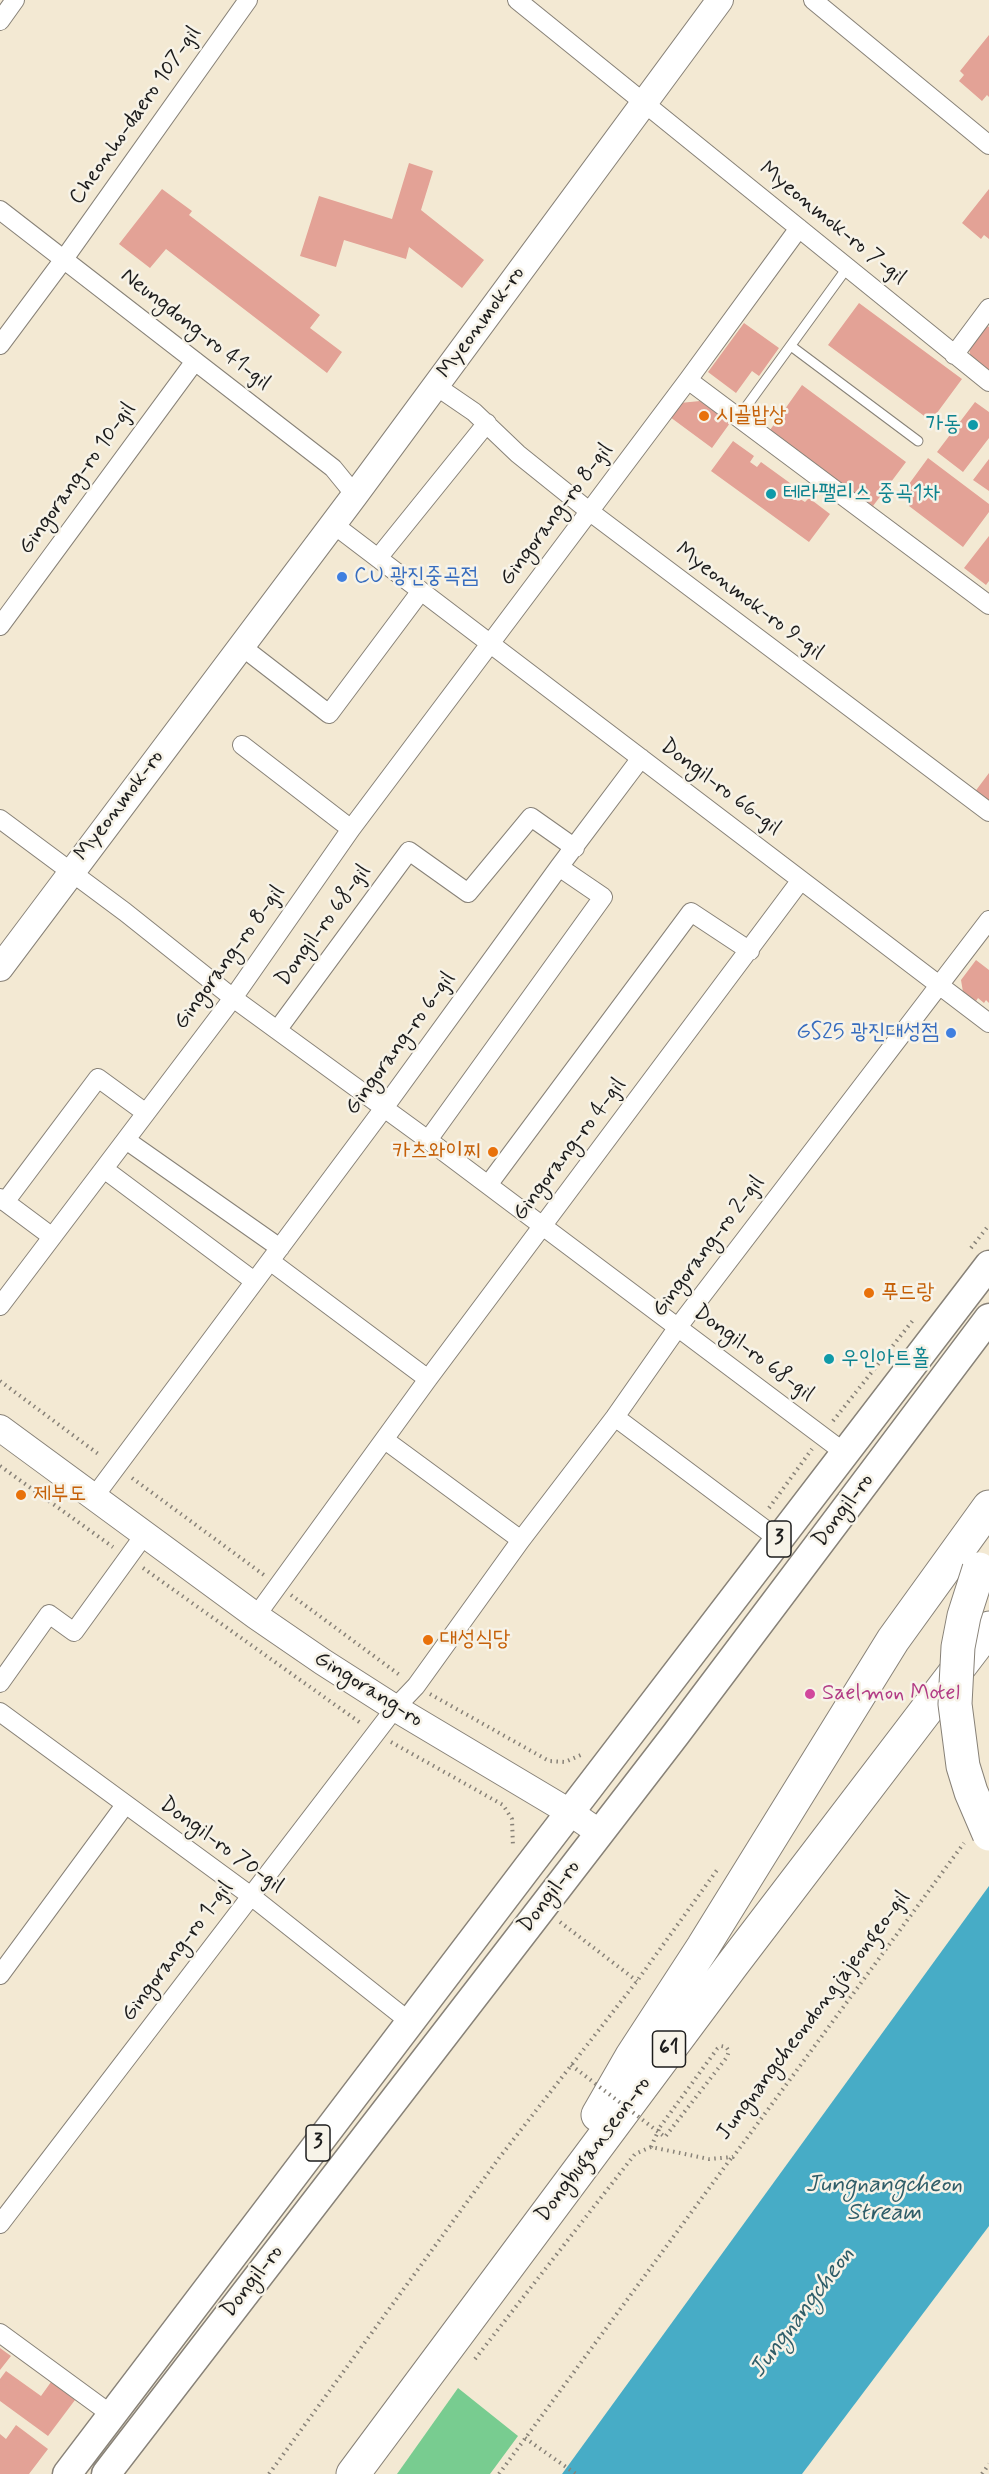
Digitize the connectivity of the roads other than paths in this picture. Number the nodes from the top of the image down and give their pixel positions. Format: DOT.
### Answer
graph roads {
  1 [pos="15,0"];
  2 [pos="248,0"];
  3 [pos="518,0"];
  4 [pos="720,0"];
  5 [pos="813,0"];
  6 [pos="0,21"];
  7 [pos="645,103"];
  8 [pos="989,145"];
  9 [pos="0,210"];
  10 [pos="799,228"];
  11 [pos="64,259"];
  12 [pos="847,268"];
  13 [pos="989,308"];
  14 [pos="0,345"];
  15 [pos="791,346"];
  16 [pos="954,355"];
  17 [pos="195,361"];
  18 [pos="688,380"];
  19 [pos="989,382"];
  20 [pos="436,386"];
  21 [pos="738,418"];
  22 [pos="487,423"];
  23 [pos="918,441"];
  24 [pos="355,495"];
  25 [pos="589,512"];
  26 [pos="333,524"];
  27 [pos="378,558"];
  28 [pos="421,591"];
  29 [pos="987,599"];
  30 [pos="0,626"];
  31 [pos="490,643"];
  32 [pos="241,646"];
  33 [pos="242,745"];
  34 [pos="641,758"];
  35 [pos="989,812"];
  36 [pos="0,819"];
  37 [pos="351,828"];
  38 [pos="575,848"];
  39 [pos="559,867"];
  40 [pos="71,872"];
  41 [pos="801,880"];
  42 [pos="989,920"];
  43 [pos="750,951"];
  44 [pos="0,968"];
  45 [pos="940,985"];
  46 [pos="233,998"];
  47 [pos="989,1023"];
  48 [pos="278,1029"];
  49 [pos="384,1108"];
  50 [pos="146,1113"];
  51 [pos="126,1140"];
  52 [pos="428,1140"];
  53 [pos="104,1169"];
  54 [pos="488,1185"];
  55 [pos="2,1200"];
  56 [pos="543,1226"];
  57 [pos="51,1236"];
  58 [pos="275,1254"];
  59 [pos="978,1259"];
  60 [pos="254,1281"];
  61 [pos="0,1306"];
  62 [pos="989,1318"];
  63 [pos="678,1327"];
  64 [pos="428,1379"];
  65 [pos="615,1417"];
  66 [pos="0,1428"];
  67 [pos="385,1440"];
  68 [pos="845,1452"];
  69 [pos="94,1497"];
  70 [pos="989,1507"];
  71 [pos="767,1532"];
  72 [pos="145,1534"];
  73 [pos="521,1540"];
  74 [pos="984,1556"];
  75 [pos="256,1616"];
  76 [pos="989,1628"];
  77 [pos="678,1671"];
  78 [pos="0,1683"];
  79 [pos="395,1708"];
  80 [pos="0,1712"];
  81 [pos="676,1734"];
  82 [pos="125,1805"];
  83 [pos="571,1813"];
  84 [pos="600,1833"];
  85 [pos="978,1836"];
  86 [pos="251,1896"];
  87 [pos="0,1975"];
  88 [pos="410,2022"];
  89 [pos="0,2224"];
  90 [pos="531,2234"];
  91 [pos="0,2333"];
  92 [pos="112,2415"];
  93 [pos="68,2474"];
  94 [pos="106,2474"];
  95 [pos="353,2474"];
  1 -- 6 [label="street"];
  2 -- 11 [label="street, Cheonho-daero 107-gil"];
  3 -- 7 [label="street, Myeonmok-ro 7-gil"];
  4 -- 7 [label="street, Myeonmok-ro"];
  5 -- 8 [label="street"];
  7 -- 10 [label="street, Myeonmok-ro 7-gil"];
  7 -- 20 [label="street, Myeonmok-ro"];
  9 -- 11 [label="street, Neungdong-ro 41-gil"];
  10 -- 12 [label="street, Myeonmok-ro 7-gil"];
  10 -- 18 [label="street, Gingorang-ro 8-gil"];
  11 -- 14 [label="street, Cheonho-daero 107-gil"];
  11 -- 17 [label="street, Neungdong-ro 41-gil"];
  12 -- 15 [label="lane"];
  12 -- 16 [label="street, Myeonmok-ro 7-gil"];
  13 -- 16 [label="street"];
  15 -- 21 [label="lane"];
  15 -- 23 [label="lane"];
  16 -- 19 [label="street, Myeonmok-ro 7-gil"];
  17 -- 24 [label="street, Neungdong-ro 41-gil"];
  17 -- 30 [label="street, Gingorang-ro 10-gil"];
  18 -- 21 [label="street"];
  18 -- 25 [label="street, Gingorang-ro 8-gil"];
  20 -- 22 [label="street, Myeonmok-ro 9-gil"];
  20 -- 24 [label="street, Myeonmok-ro"];
  21 -- 29 [label="street"];
  22 -- 25 [label="street, Myeonmok-ro 9-gil"];
  22 -- 27 [label="street"];
  24 -- 26 [label="street, Myeonmok-ro"];
  25 -- 31 [label="street, Gingorang-ro 8-gil"];
  25 -- 35 [label="street, Myeonmok-ro 9-gil"];
  26 -- 27 [label="street, Dongil-ro 66-gil"];
  26 -- 32 [label="street, Myeonmok-ro"];
  27 -- 28 [label="street, Dongil-ro 66-gil"];
  28 -- 31 [label="street, Dongil-ro 66-gil"];
  28 -- 32 [label="street"];
  31 -- 34 [label="street, Dongil-ro 66-gil"];
  31 -- 37 [label="street, Gingorang-ro 8-gil"];
  32 -- 40 [label="street, Myeonmok-ro"];
  33 -- 37 [label="street"];
  34 -- 38 [label="street, Gingorang-ro 6-gil"];
  34 -- 41 [label="street, Dongil-ro 66-gil"];
  36 -- 40 [label="street, Dongil-ro 68-gil"];
  37 -- 46 [label="street, Gingorang-ro 8-gil"];
  38 -- 39 [label="street, Gingorang-ro 6-gil"];
  38 -- 48 [label="street, Dongil-ro 68-gil"];
  39 -- 49 [label="street, Gingorang-ro 6-gil"];
  39 -- 52 [label="street"];
  40 -- 44 [label="street, Myeonmok-ro"];
  40 -- 46 [label="street, Dongil-ro 68-gil"];
  41 -- 43 [label="street, Gingorang-ro 4-gil"];
  41 -- 45 [label="street, Dongil-ro 66-gil"];
  42 -- 45 [label="street, Gingorang-ro 2-gil"];
  43 -- 54 [label="street"];
  43 -- 56 [label="street, Gingorang-ro 4-gil"];
  45 -- 47 [label="street, Dongil-ro 66-gil"];
  45 -- 63 [label="street, Gingorang-ro 2-gil"];
  46 -- 48 [label="street, Dongil-ro 68-gil"];
  46 -- 50 [label="street, Gingorang-ro 8-gil"];
  48 -- 49 [label="street, Dongil-ro 68-gil"];
  49 -- 52 [label="street, Dongil-ro 68-gil"];
  49 -- 58 [label="street, Gingorang-ro 6-gil"];
  50 -- 51 [label="street, Gingorang-ro 8-gil"];
  50 -- 55 [label="street"];
  51 -- 53 [label="street, Gingorang-ro 8-gil"];
  51 -- 58 [label="street"];
  52 -- 54 [label="street, Dongil-ro 68-gil"];
  53 -- 57 [label="street, Gingorang-ro 8-gil"];
  53 -- 60 [label="street"];
  54 -- 56 [label="street, Dongil-ro 68-gil"];
  55 -- 57 [label="street"];
  56 -- 63 [label="street, Dongil-ro 68-gil"];
  56 -- 64 [label="street, Gingorang-ro 4-gil"];
  57 -- 61 [label="street, Gingorang-ro 8-gil"];
  58 -- 60 [label="street, Gingorang-ro 6-gil"];
  58 -- 64 [label="street"];
  59 -- 68 [label="main road, Dongil-ro / 3"];
  60 -- 69 [label="street, Gingorang-ro 6-gil"];
  62 -- 81 [label="main road, Dongil-ro / 3"];
  63 -- 65 [label="street, Gingorang-ro 2-gil"];
  63 -- 68 [label="street, Dongil-ro 68-gil"];
  64 -- 67 [label="street, Gingorang-ro 4-gil"];
  65 -- 71 [label="street"];
  65 -- 73 [label="street, Gingorang-ro 2-gil"];
  66 -- 69 [label="street, Gingorang-ro"];
  67 -- 73 [label="street"];
  67 -- 75 [label="street, Gingorang-ro 4-gil"];
  68 -- 71 [label="main road, Dongil-ro / 3"];
  69 -- 72 [label="street, Gingorang-ro"];
  70 -- 90 [label="highway"];
  71 -- 77 [label="main road, Dongil-ro / 3"];
  72 -- 75 [label="street, Gingorang-ro"];
  72 -- 78 [label="street"];
  73 -- 79 [label="street, Gingorang-ro 2-gil"];
  74 -- 85 [label="highway, bridge"];
  75 -- 79 [label="street, Gingorang-ro"];
  76 -- 90 [label="highway, Dongbuganseon-ro / 61"];
  77 -- 81 [label="main road"];
  77 -- 83 [label="main road, Dongil-ro / 3"];
  79 -- 83 [label="street, Gingorang-ro"];
  79 -- 86 [label="street, Gingorang-ro 1-gil"];
  80 -- 82 [label="street, Dongil-ro 70-gil"];
  81 -- 84 [label="main road, Dongil-ro / 3"];
  82 -- 86 [label="street, Dongil-ro 70-gil"];
  82 -- 87 [label="street"];
  83 -- 84 [label="street, Gingorang-ro"];
  83 -- 88 [label="main road, Dongil-ro / 3"];
  84 -- 94 [label="main road, Dongil-ro / 3"];
  86 -- 88 [label="street, Dongil-ro 70-gil"];
  86 -- 89 [label="street, Gingorang-ro 1-gil"];
  88 -- 92 [label="main road, Dongil-ro / 3"];
  90 -- 95 [label="highway, Dongbuganseon-ro / 61"];
  91 -- 92 [label="street"];
  92 -- 93 [label="main road, Dongil-ro / 3"];
}
